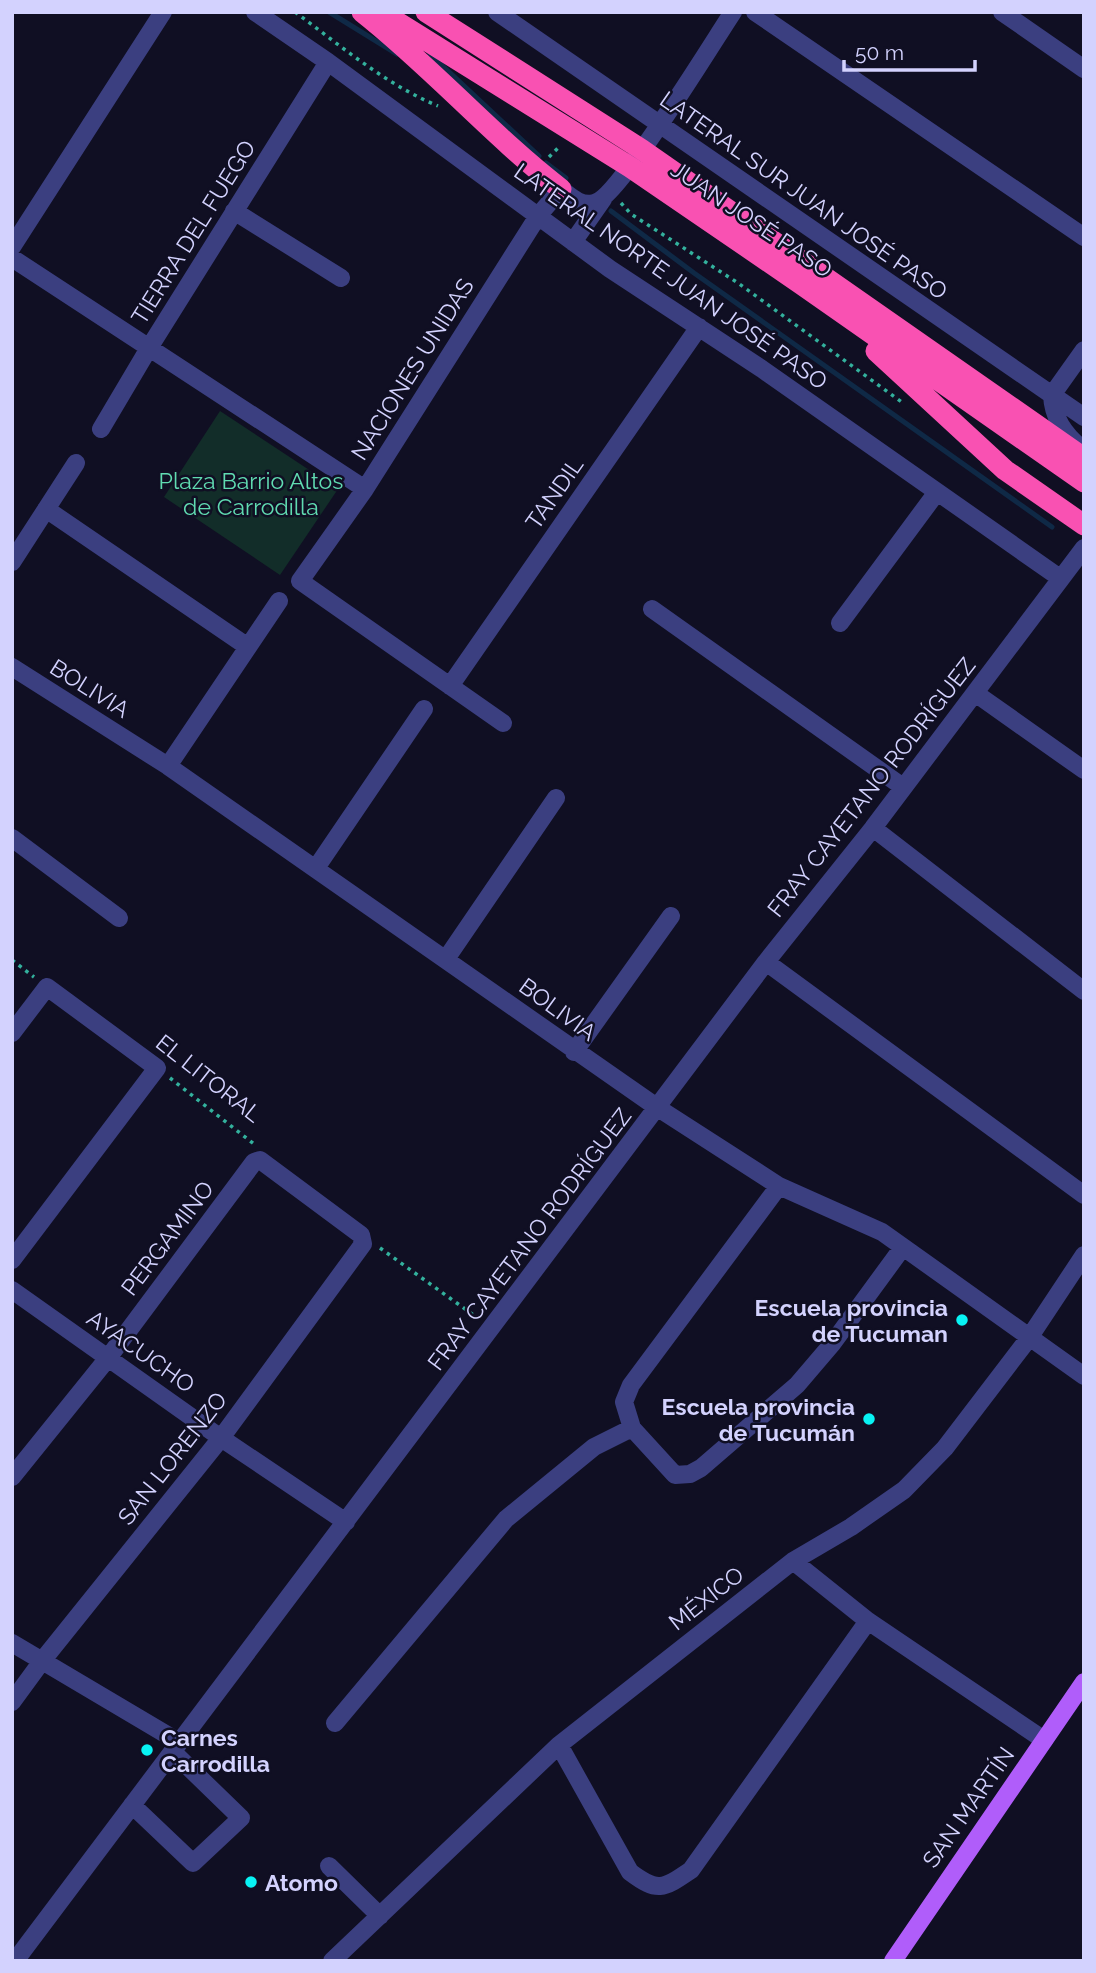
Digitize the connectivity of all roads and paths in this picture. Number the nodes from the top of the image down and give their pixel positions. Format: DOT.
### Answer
graph roads {
  1 [pos="163,12"];
  2 [pos="255,12"];
  3 [pos="295,12"];
  4 [pos="362,12"];
  5 [pos="381,12"];
  6 [pos="426,12"];
  7 [pos="497,12"];
  8 [pos="733,12"];
  9 [pos="755,12"];
  10 [pos="1002,12"];
  11 [pos="328,62"];
  12 [pos="1084,69"];
  13 [pos="439,106"];
  14 [pos="659,124"];
  15 [pos="562,143"];
  16 [pos="636,158"];
  17 [pos="539,172"];
  18 [pos="561,189"];
  19 [pos="609,193"];
  20 [pos="234,211"];
  21 [pos="538,216"];
  22 [pos="1084,237"];
  23 [pos="573,242"];
  24 [pos="12,247"];
  25 [pos="12,258"];
  26 [pos="341,278"];
  27 [pos="802,284"];
  28 [pos="699,327"];
  29 [pos="149,348"];
  30 [pos="1084,350"];
  31 [pos="1052,395"];
  32 [pos="907,407"];
  33 [pos="1084,417"];
  34 [pos="101,429"];
  35 [pos="1084,450"];
  36 [pos="1084,458"];
  37 [pos="76,463"];
  38 [pos="1084,482"];
  39 [pos="365,489"];
  40 [pos="937,492"];
  41 [pos="46,509"];
  42 [pos="1084,525"];
  43 [pos="1084,548"];
  44 [pos="12,562"];
  45 [pos="1060,578"];
  46 [pos="279,601"];
  47 [pos="652,609"];
  48 [pos="839,623"];
  49 [pos="248,647"];
  50 [pos="12,667"];
  51 [pos="450,686"];
  52 [pos="975,693"];
  53 [pos="424,709"];
  54 [pos="503,723"];
  55 [pos="168,766"];
  56 [pos="1084,770"];
  57 [pos="903,788"];
  58 [pos="556,798"];
  59 [pos="873,828"];
  60 [pos="12,838"];
  61 [pos="316,868"];
  62 [pos="671,916"];
  63 [pos="119,918"];
  64 [pos="446,959"];
  65 [pos="12,960"];
  66 [pos="766,962"];
  67 [pos="47,987"];
  68 [pos="1084,991"];
  69 [pos="12,1033"];
  70 [pos="574,1052"];
  71 [pos="157,1068"];
  72 [pos="658,1108"];
  73 [pos="257,1160"];
  74 [pos="779,1186"];
  75 [pos="1084,1195"];
  76 [pos="363,1237"];
  77 [pos="903,1247"];
  78 [pos="1084,1255"];
  79 [pos="12,1260"];
  80 [pos="12,1290"];
  81 [pos="492,1329"];
  82 [pos="1029,1338"];
  83 [pos="108,1358"];
  84 [pos="1084,1377"];
  85 [pos="632,1428"];
  86 [pos="220,1438"];
  87 [pos="12,1477"];
  88 [pos="346,1522"];
  89 [pos="793,1561"];
  90 [pos="868,1621"];
  91 [pos="12,1643"];
  92 [pos="42,1661"];
  93 [pos="1082,1688"];
  94 [pos="12,1702"];
  95 [pos="335,1723"];
  96 [pos="1044,1740"];
  97 [pos="559,1745"];
  98 [pos="176,1747"];
  99 [pos="132,1805"];
  100 [pos="329,1866"];
  101 [pos="380,1916"];
  102 [pos="15,1961"];
  103 [pos="332,1961"];
  104 [pos="893,1961"];
  1 -- 24 [label="street"];
  2 -- 11 [label="street, LATERAL NORTE JUAN JOSÉ PASO"];
  3 -- 13 [label="path"];
  4 -- 17 [label="highway"];
  5 -- 16 [label="highway, JUAN JOSÉ PASO"];
  6 -- 16 [label="highway, JUAN JOSÉ PASO"];
  7 -- 14 [label="street, LATERAL SUR JUAN JOSÉ PASO"];
  8 -- 14 [label="street"];
  9 -- 22 [label="street"];
  10 -- 12 [label="street"];
  11 -- 20 [label="street, TIERRA DEL FUEGO"];
  11 -- 21 [label="street, LATERAL NORTE JUAN JOSÉ PASO"];
  14 -- 16 [label="street"];
  14 -- 31 [label="street, LATERAL SUR JUAN JOSÉ PASO"];
  15 -- 17 [label="path"];
  16 -- 19 [label="street"];
  16 -- 27 [label="highway, JUAN JOSÉ PASO"];
  16 -- 36 [label="highway, JUAN JOSÉ PASO"];
  17 -- 18 [label="highway"];
  18 -- 19 [label="street"];
  18 -- 21 [label="street, NACIONES UNIDAS"];
  19 -- 23 [label="street"];
  19 -- 32 [label="path"];
  20 -- 26 [label="street"];
  20 -- 29 [label="street, TIERRA DEL FUEGO"];
  21 -- 23 [label="street, LATERAL NORTE JUAN JOSÉ PASO"];
  21 -- 39 [label="street, NACIONES UNIDAS"];
  23 -- 28 [label="street, LATERAL NORTE JUAN JOSÉ PASO"];
  25 -- 29 [label="street"];
  27 -- 38 [label="highway, JUAN JOSÉ PASO"];
  27 -- 42 [label="highway"];
  28 -- 40 [label="street, LATERAL NORTE JUAN JOSÉ PASO"];
  28 -- 51 [label="street, TANDIL"];
  29 -- 34 [label="street, TIERRA DEL FUEGO"];
  29 -- 39 [label="street"];
  30 -- 31 [label="street"];
  31 -- 33 [label="street, LATERAL SUR JUAN JOSÉ PASO"];
  31 -- 35 [label="street"];
  37 -- 41 [label="street"];
  39 -- 51 [label="street, NACIONES UNIDAS"];
  40 -- 45 [label="street, LATERAL NORTE JUAN JOSÉ PASO"];
  40 -- 48 [label="street"];
  41 -- 44 [label="street"];
  41 -- 49 [label="street"];
  43 -- 45 [label="street, FRAY CAYETANO RODRÍGUEZ"];
  45 -- 52 [label="street, FRAY CAYETANO RODRÍGUEZ"];
  46 -- 49 [label="street"];
  47 -- 57 [label="street"];
  49 -- 55 [label="street"];
  50 -- 55 [label="street, BOLIVIA"];
  51 -- 54 [label="street"];
  52 -- 56 [label="street"];
  52 -- 57 [label="street, FRAY CAYETANO RODRÍGUEZ"];
  53 -- 61 [label="street"];
  55 -- 61 [label="street, BOLIVIA"];
  57 -- 59 [label="street, FRAY CAYETANO RODRÍGUEZ"];
  58 -- 64 [label="street"];
  59 -- 66 [label="street, FRAY CAYETANO RODRÍGUEZ"];
  59 -- 68 [label="street"];
  60 -- 63 [label="street"];
  61 -- 64 [label="street, BOLIVIA"];
  62 -- 70 [label="street"];
  64 -- 70 [label="street, BOLIVIA"];
  65 -- 67 [label="path"];
  66 -- 72 [label="street, FRAY CAYETANO RODRÍGUEZ"];
  66 -- 75 [label="street"];
  67 -- 69 [label="street"];
  67 -- 71 [label="street, EL LITORAL"];
  70 -- 72 [label="street, BOLIVIA"];
  71 -- 73 [label="path, EL LITORAL"];
  71 -- 79 [label="street"];
  72 -- 74 [label="street, BOLIVIA"];
  72 -- 81 [label="street, FRAY CAYETANO RODRÍGUEZ"];
  73 -- 76 [label="street, EL LITORAL"];
  73 -- 83 [label="street, PERGAMINO"];
  74 -- 77 [label="street, BOLIVIA"];
  74 -- 85 [label="street"];
  76 -- 81 [label="path"];
  76 -- 86 [label="street, SAN LORENZO"];
  77 -- 82 [label="street, BOLIVIA"];
  77 -- 85 [label="street"];
  78 -- 82 [label="street, MÉXICO"];
  80 -- 83 [label="street, AYACUCHO"];
  81 -- 88 [label="street, FRAY CAYETANO RODRÍGUEZ"];
  82 -- 84 [label="street, BOLIVIA"];
  82 -- 89 [label="street, MÉXICO"];
  83 -- 86 [label="street, AYACUCHO"];
  83 -- 87 [label="street, PERGAMINO"];
  85 -- 95 [label="street"];
  86 -- 88 [label="street, AYACUCHO"];
  86 -- 92 [label="street, SAN LORENZO"];
  88 -- 98 [label="street, FRAY CAYETANO RODRÍGUEZ"];
  89 -- 90 [label="street"];
  89 -- 97 [label="street, MÉXICO"];
  90 -- 96 [label="street"];
  90 -- 97 [label="street"];
  91 -- 92 [label="street"];
  92 -- 94 [label="street, SAN LORENZO"];
  92 -- 98 [label="street"];
  93 -- 96 [label="main road, SAN MARTÍN"];
  96 -- 104 [label="main road, SAN MARTÍN"];
  97 -- 101 [label="street, MÉXICO"];
  98 -- 99 [label="street, FRAY CAYETANO RODRÍGUEZ"];
  98 -- 99 [label="street"];
  99 -- 102 [label="street, FRAY CAYETANO RODRÍGUEZ"];
  100 -- 101 [label="street"];
  101 -- 103 [label="street, MÉXICO"];
}
